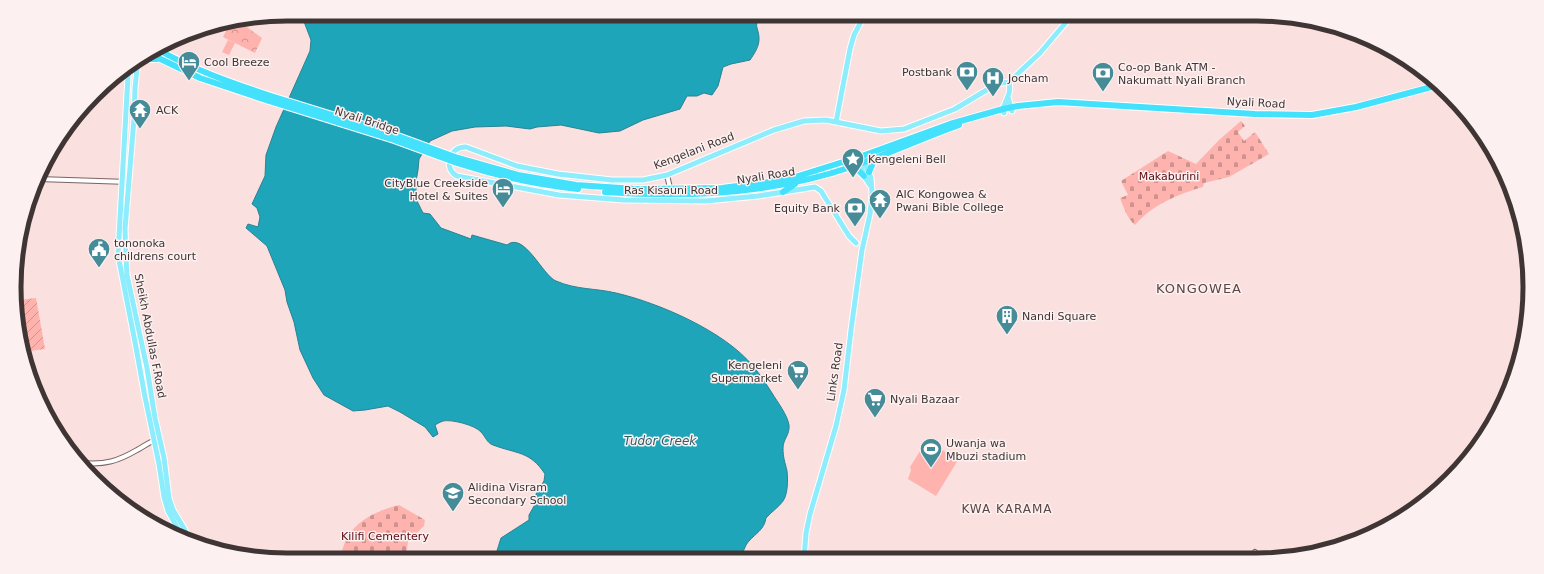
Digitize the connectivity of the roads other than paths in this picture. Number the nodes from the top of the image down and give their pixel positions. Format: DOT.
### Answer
graph roads {
  1 [pos="861,21"];
  2 [pos="1067,21"];
  3 [pos="162,52"];
  4 [pos="155,57"];
  5 [pos="151,59"];
  6 [pos="160,60"];
  7 [pos="138,67"];
  8 [pos="128,74"];
  9 [pos="1009,82"];
  10 [pos="1432,87"];
  11 [pos="1008,97"];
  12 [pos="270,98"];
  13 [pos="1012,109"];
  14 [pos="1003,111"];
  15 [pos="836,122"];
  16 [pos="879,157"];
  17 [pos="458,160"];
  18 [pos="861,160"];
  19 [pos="851,167"];
  20 [pos="667,174"];
  21 [pos="867,174"];
  22 [pos="457,176"];
  23 [pos="44,179"];
  24 [pos="798,181"];
  25 [pos="122,182"];
  26 [pos="129,182"];
  27 [pos="670,188"];
  28 [pos="783,192"];
  29 [pos="704,194"];
  30 [pos="706,201"];
  31 [pos="856,243"];
  32 [pos="864,244"];
  33 [pos="862,250"];
  34 [pos="160,441"];
  35 [pos="154,442"];
  36 [pos="88,463"];
  37 [pos="179,530"];
  38 [pos="186,533"];
  39 [pos="804,553"];
  1 -- 15 [label="main road"];
  2 -- 9 [label="main road"];
  3 -- 12 [label="highway"];
  4 -- 6 [label="highway"];
  5 -- 6 [label="highway"];
  6 -- 12 [label="highway"];
  7 -- 26 [label="main road, Sheikh Abdullas F.Road"];
  8 -- 25 [label="main road, Sheikh Abdullas F.Road"];
  9 -- 11 [label="main road"];
  9 -- 15 [label="main road, Kengelani Road"];
  10 -- 13 [label="highway, Nyali Road"];
  11 -- 13 [label="main road"];
  11 -- 14 [label="main road"];
  12 -- 17 [label="highway, Nyali Bridge, bridge"];
  13 -- 14 [label="highway, Nyali Road"];
  14 -- 16 [label="highway, Nyali Road"];
  14 -- 18 [label="highway, Nyali Road"];
  15 -- 20 [label="main road, Kengelani Road"];
  16 -- 18 [label="highway, Nyali Road"];
  16 -- 21 [label="highway"];
  17 -- 27 [label="highway, Nyali Road"];
  17 -- 29 [label="highway, Nyali Road"];
  18 -- 19 [label="highway, Nyali Road"];
  18 -- 21 [label="main road, Links Road"];
  18 -- 27 [label="highway, Nyali Road"];
  19 -- 21 [label="highway"];
  19 -- 24 [label="highway, Nyali Road"];
  20 -- 22 [label="main road, Kengelani Road"];
  20 -- 27 [label="street"];
  21 -- 32 [label="main road, Links Road"];
  22 -- 30 [label="main road, Ras Kisauni Road"];
  23 -- 25 [label="street"];
  24 -- 28 [label="highway"];
  24 -- 29 [label="highway, Nyali Road"];
  25 -- 26 [label="street"];
  25 -- 35 [label="main road, Sheikh Abdullas F.Road"];
  26 -- 34 [label="main road, Sheikh Abdullas F.Road"];
  28 -- 30 [label="main road, Ras Kisauni Road"];
  28 -- 31 [label="main road, Ras Kisauni Road"];
  29 -- 30 [label="highway"];
  31 -- 32 [label="street"];
  31 -- 33 [label="street, Ras Kisauni Road"];
  32 -- 33 [label="main road, Links Road"];
  33 -- 39 [label="main road, Links Road"];
  34 -- 35 [label="street"];
  34 -- 38 [label="main road, Sheikh Abdullas F.Road"];
  35 -- 36 [label="street"];
  35 -- 37 [label="main road, Sheikh Abdullas F.Road"];
}
